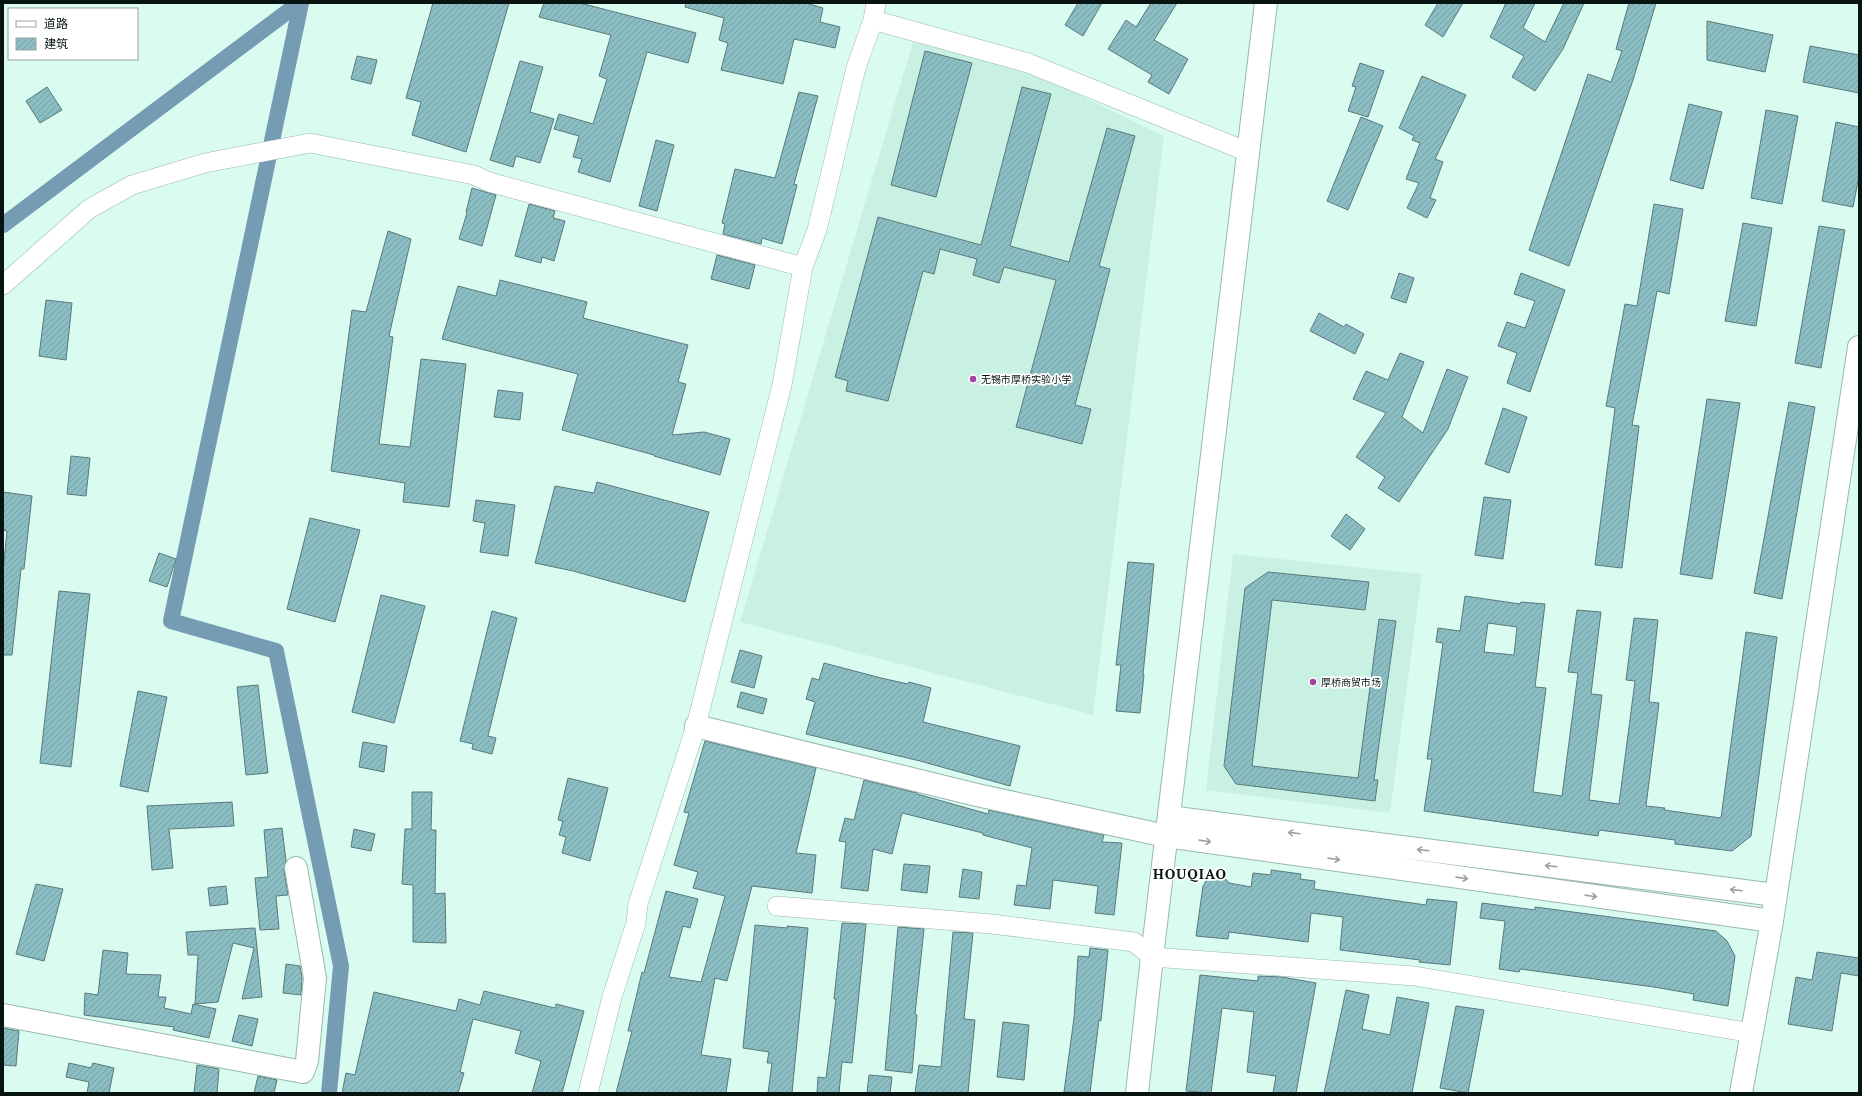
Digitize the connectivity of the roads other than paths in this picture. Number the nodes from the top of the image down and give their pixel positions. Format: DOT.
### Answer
graph roads {
  1 [pos="1266,3"];
  2 [pos="875,11"];
  3 [pos="1248,152"];
  4 [pos="803,267"];
  5 [pos="3,285"];
  6 [pos="1859,347"];
  7 [pos="696,726"];
  8 [pos="1167,826"];
  9 [pos="296,868"];
  10 [pos="1775,895"];
  11 [pos="777,906"];
  12 [pos="1772,922"];
  13 [pos="1152,957"];
  14 [pos="3,1015"];
  15 [pos="1752,1033"];
  16 [pos="588,1093"];
  17 [pos="1137,1093"];
  18 [pos="1741,1093"];
  1 -- 3 [label="street"];
  2 -- 3 [label="street"];
  2 -- 4 [label="street"];
  3 -- 8 [label="street"];
  4 -- 5 [label="street"];
  4 -- 7 [label="street"];
  6 -- 10 [label="street"];
  7 -- 8 [label="street"];
  7 -- 16 [label="street"];
  10 -- 8 [label="street, one-way"];
  8 -- 12 [label="street, one-way"];
  8 -- 13 [label="street"];
  9 -- 14 [label="street"];
  10 -- 12 [label="street"];
  11 -- 13 [label="street"];
  12 -- 15 [label="street"];
  13 -- 15 [label="street"];
  13 -- 17 [label="street"];
  15 -- 18 [label="street"];
}
